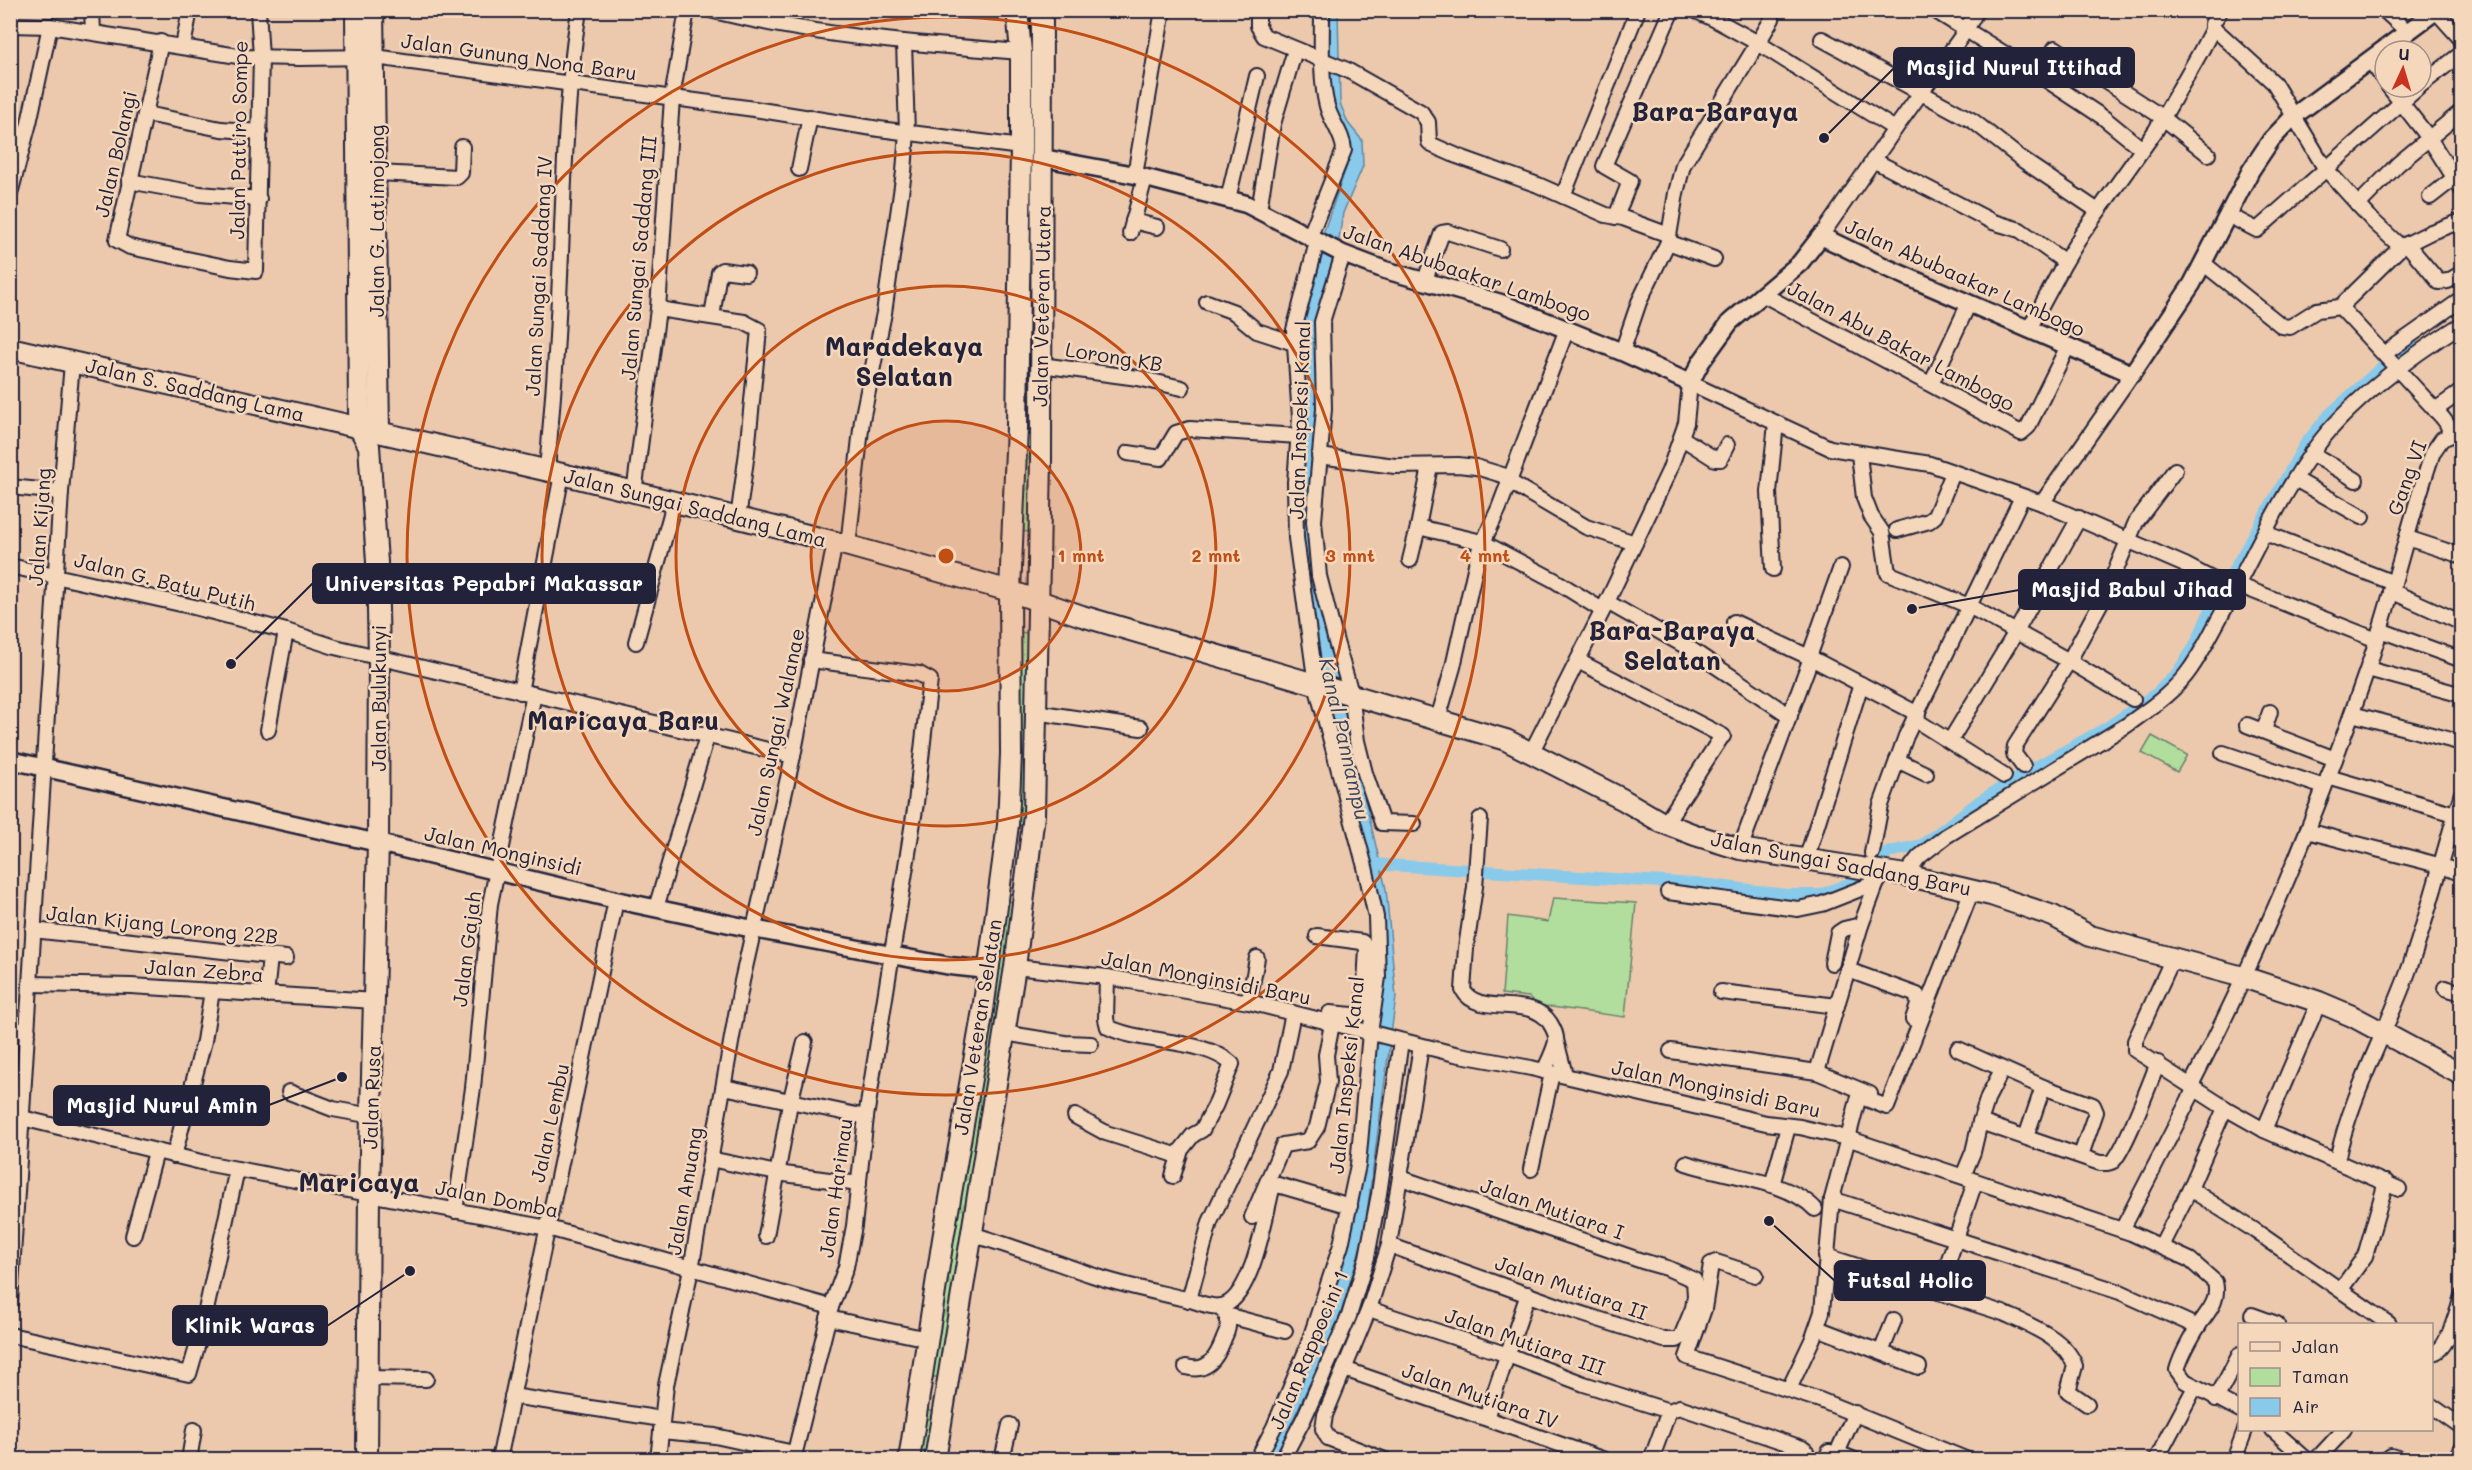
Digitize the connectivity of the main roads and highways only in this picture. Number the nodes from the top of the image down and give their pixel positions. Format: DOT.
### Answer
graph roads {
  1 [pos="356,10"];
  2 [pos="373,10"];
  3 [pos="1017,10"];
  4 [pos="1042,10"];
  5 [pos="366,57"];
  6 [pos="10,348"];
  7 [pos="1017,389"];
  8 [pos="1041,389"];
  9 [pos="1017,413"];
  10 [pos="1040,413"];
  11 [pos="370,436"];
  12 [pos="1010,591"];
  13 [pos="1037,601"];
  14 [pos="378,843"];
  15 [pos="1004,858"];
  16 [pos="1030,860"];
  17 [pos="2462,1075"];
  18 [pos="922,1385"];
  19 [pos="946,1388"];
  20 [pos="367,1460"];
  21 [pos="909,1460"];
  22 [pos="935,1460"];
  1 -- 5 [label="main road"];
  2 -- 5 [label="main road, Jalan G. Latimojong"];
  3 -- 7 [label="main road, Jalan Veteran Utara"];
  4 -- 8 [label="main road, Jalan Veteran Utara"];
  5 -- 11 [label="main road"];
  5 -- 11 [label="main road, Jalan G. Latimojong"];
  6 -- 11 [label="main road, Jalan S. Saddang Lama"];
  7 -- 8 [label="main road"];
  7 -- 9 [label="main road, Jalan Veteran Utara"];
  8 -- 10 [label="main road, Jalan Veteran Utara"];
  9 -- 10 [label="main road"];
  9 -- 12 [label="main road, Jalan Veteran Utara"];
  10 -- 13 [label="main road, Jalan Veteran Utara"];
  11 -- 12 [label="main road, Jalan Sungai Saddang Lama"];
  11 -- 14 [label="main road, Jalan Bulukunyi"];
  12 -- 13 [label="main road, Jalan Sungai Saddang Lama"];
  12 -- 15 [label="main road, Jalan Veteran Selatan"];
  13 -- 16 [label="main road, Jalan Veteran Selatan"];
  13 -- 17 [label="main road, Jalan Sungai Saddang Baru"];
  14 -- 20 [label="main road, Jalan Rusa"];
  15 -- 16 [label="main road"];
  15 -- 18 [label="main road, Jalan Veteran Selatan"];
  16 -- 19 [label="main road, Jalan Veteran Selatan"];
  18 -- 19 [label="main road"];
  18 -- 21 [label="main road, Jalan Veteran Selatan"];
  19 -- 22 [label="main road, Jalan Veteran Selatan"];
}
